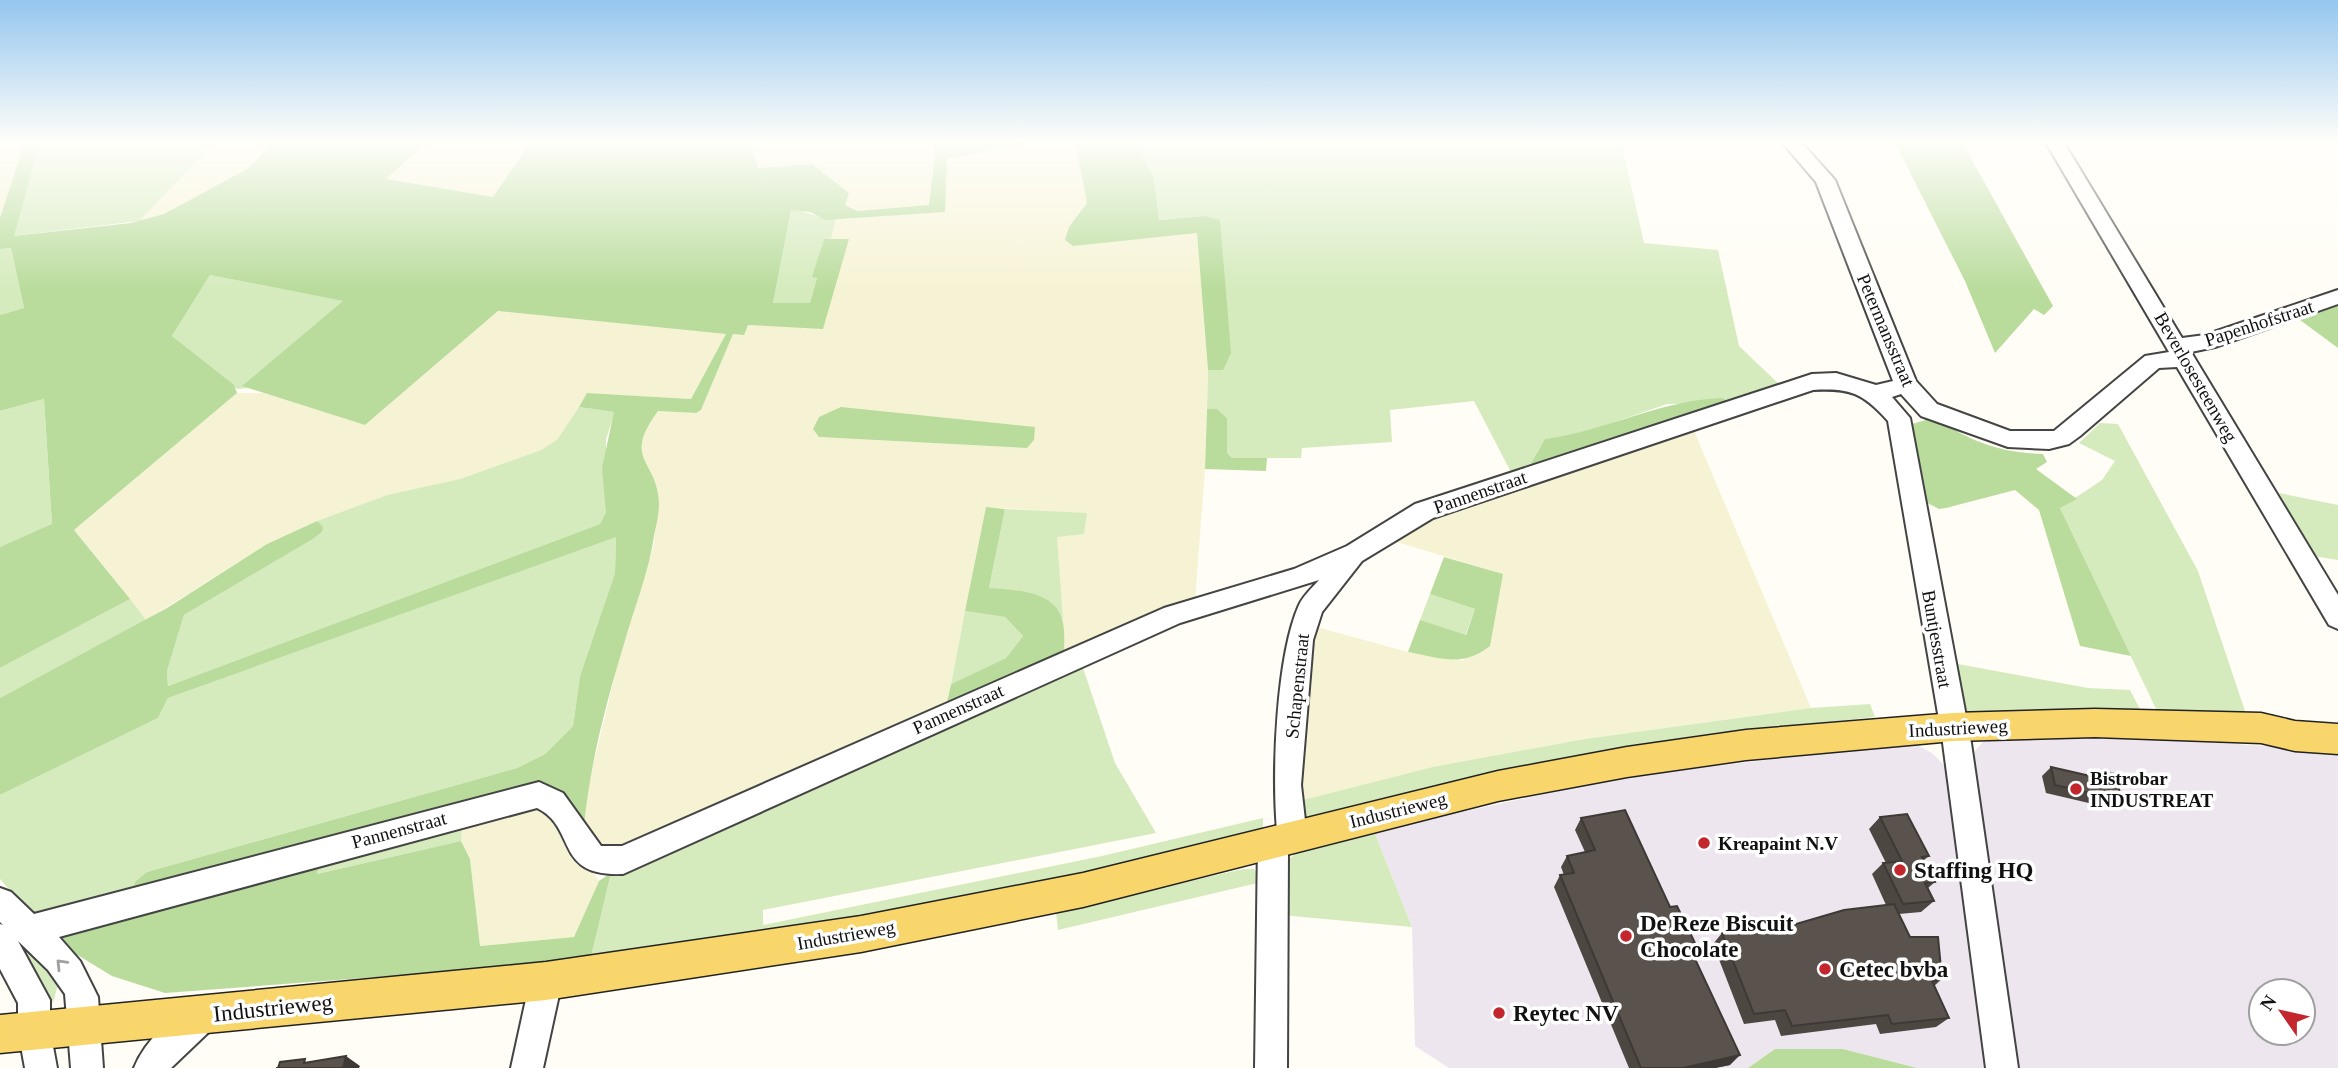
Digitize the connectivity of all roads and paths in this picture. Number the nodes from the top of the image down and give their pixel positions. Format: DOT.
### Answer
graph roads {
  1 [pos="1829,191"];
  2 [pos="2084,191"];
  3 [pos="2338,297"];
  4 [pos="2182,352"];
  5 [pos="1906,385"];
  6 [pos="1876,393"];
  7 [pos="1929,410"];
  8 [pos="1899,418"];
  9 [pos="1356,553"];
  10 [pos="2337,619"];
  11 [pos="2338,722"];
  12 [pos="1953,727"];
  13 [pos="2261,728"];
  14 [pos="2338,739"];
  15 [pos="1282,840"];
  16 [pos="0,902"];
  17 [pos="14,935"];
  18 [pos="545,981"];
  19 [pos="205,1014"];
  20 [pos="84,1026"];
  21 [pos="17,1032"];
  22 [pos="41,1068"];
  23 [pos="87,1068"];
  24 [pos="150,1068"];
  25 [pos="527,1068"];
  26 [pos="1271,1068"];
  27 [pos="2002,1068"];
  1 -- 5 [label="street, Petermansstraat"];
  2 -- 4 [label="street, Beverlosesteenweg"];
  3 -- 4 [label="street, Papenhofstraat"];
  4 -- 7 [label="street, Petermansstraat"];
  4 -- 10 [label="street, Beverlosesteenweg"];
  5 -- 6 [label="street"];
  5 -- 7 [label="street, Petermansstraat"];
  6 -- 8 [label="street"];
  6 -- 9 [label="street, Pannenstraat"];
  7 -- 8 [label="street"];
  8 -- 12 [label="street, Buntjesstraat"];
  9 -- 15 [label="street, Schapenstraat"];
  9 -- 17 [label="street, Pannenstraat"];
  11 -- 13 [label="main road, Industrieweg"];
  12 -- 13 [label="main road, Industrieweg"];
  12 -- 15 [label="main road, Industrieweg"];
  12 -- 27 [label="street, Buntjesstraat"];
  13 -- 14 [label="main road, Industrieweg"];
  15 -- 18 [label="main road, Industrieweg"];
  15 -- 26 [label="street, Schapenstraat"];
  16 -- 17 [label="street"];
  20 -- 17 [label="street, one-way"];
  17 -- 21 [label="street"];
  18 -- 19 [label="main road, Industrieweg"];
  18 -- 25 [label="street"];
  19 -- 20 [label="main road, Industrieweg"];
  19 -- 24 [label="street"];
  20 -- 21 [label="main road, Industrieweg"];
  20 -- 23 [label="street"];
  21 -- 22 [label="street"];
}
